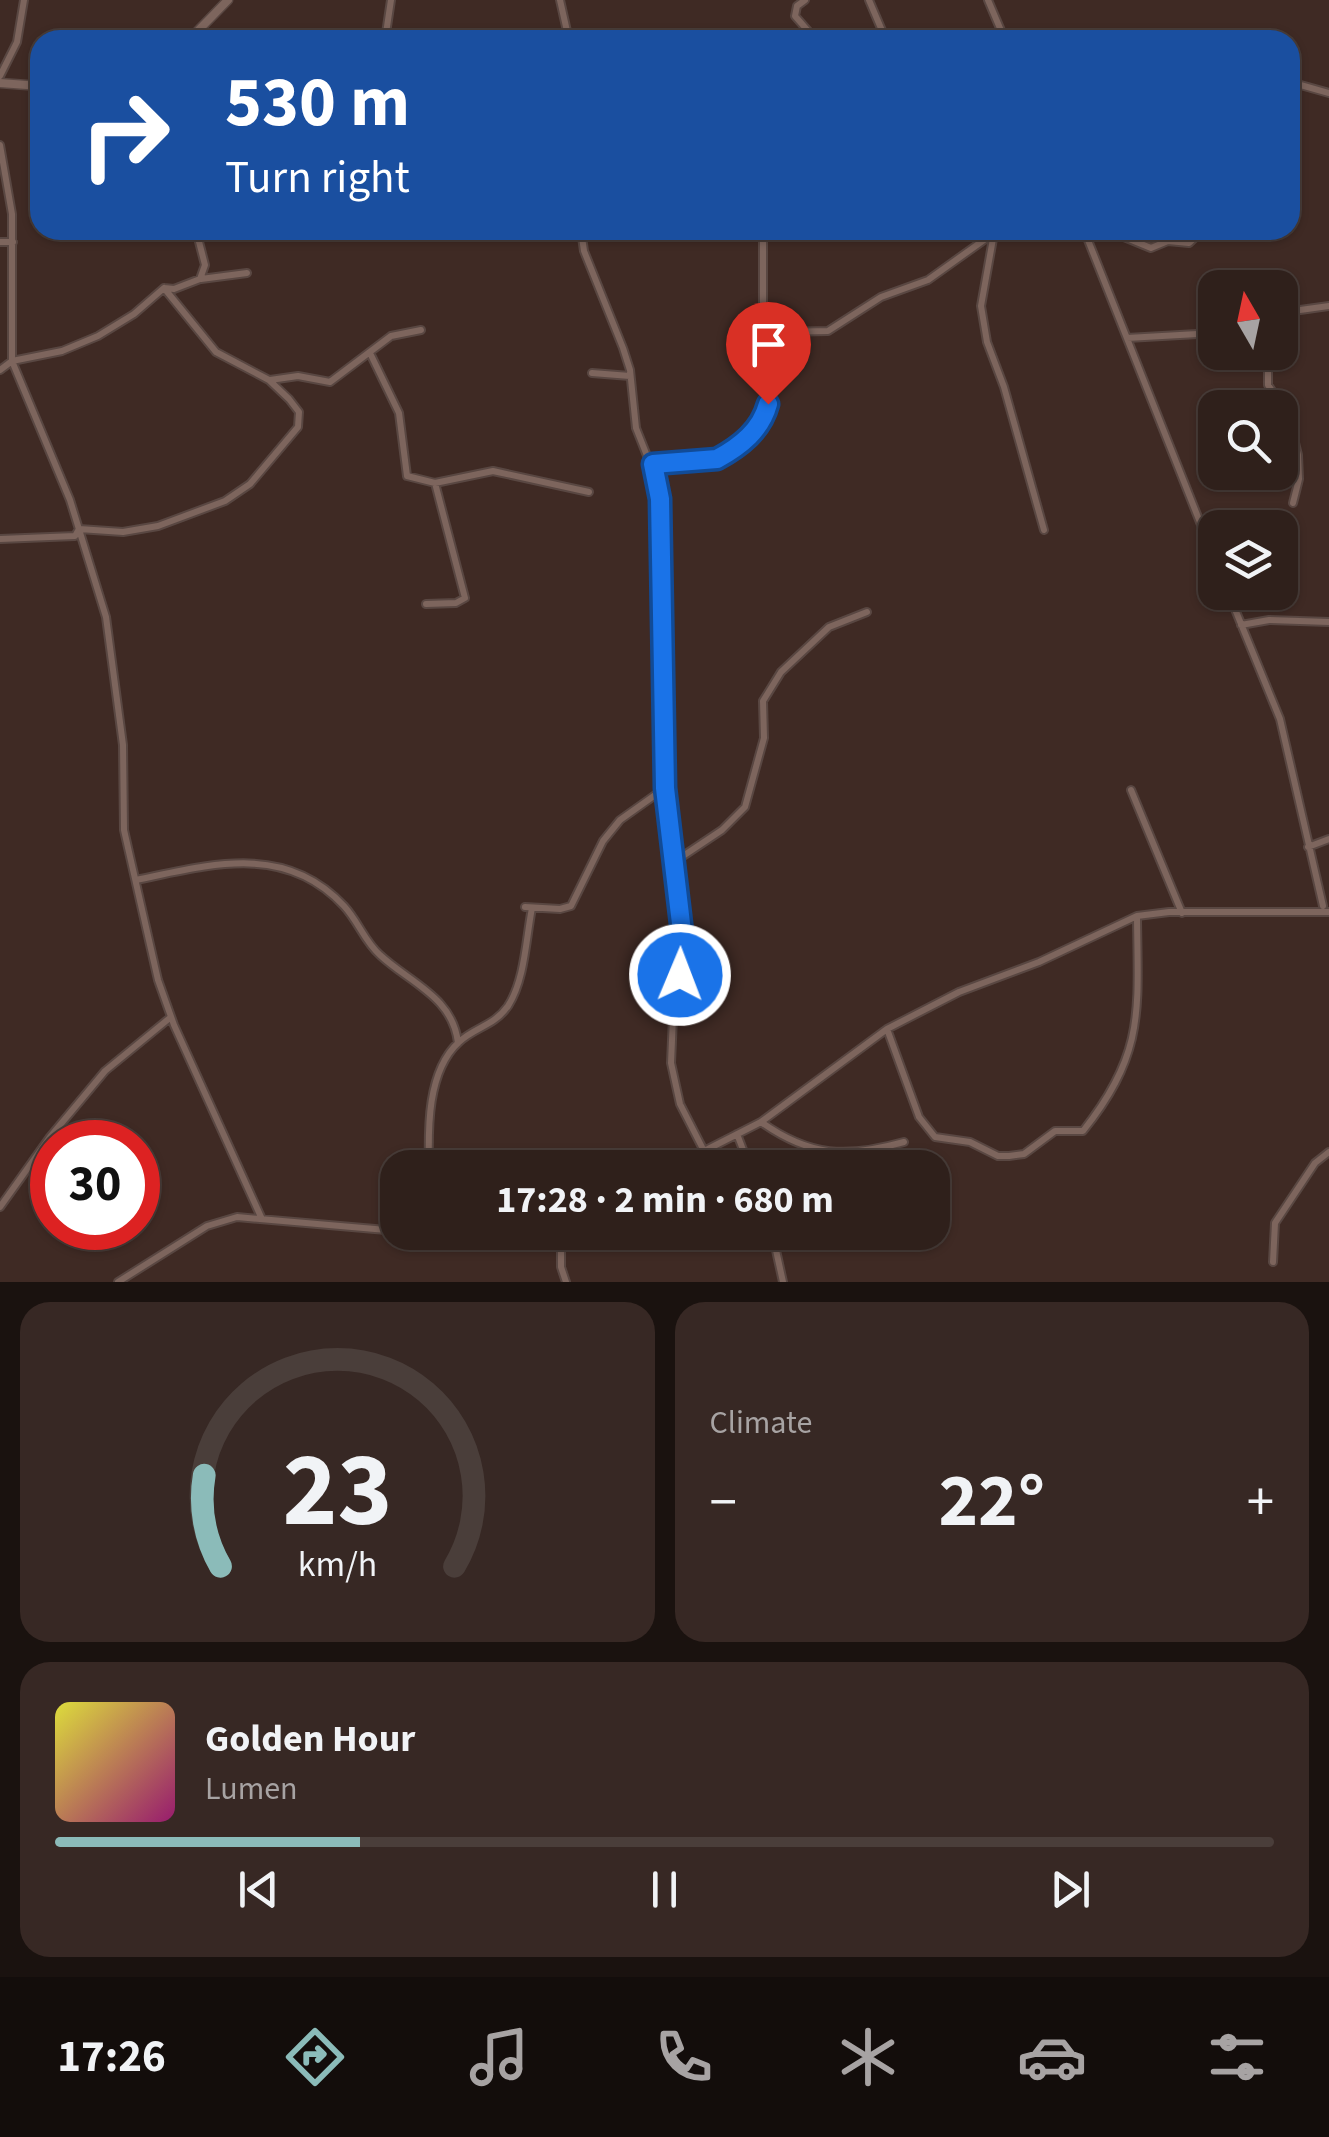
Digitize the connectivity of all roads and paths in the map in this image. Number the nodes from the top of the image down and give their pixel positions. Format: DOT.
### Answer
graph roads {
  1 [pos="24,0"];
  2 [pos="228,0"];
  3 [pos="391,0"];
  4 [pos="560,0"];
  5 [pos="805,0"];
  6 [pos="869,0"];
  7 [pos="988,0"];
  8 [pos="199,30"];
  9 [pos="387,30"];
  10 [pos="567,30"];
  11 [pos="807,30"];
  12 [pos="882,30"];
  13 [pos="1001,30"];
  14 [pos="0,80"];
  15 [pos="30,84"];
  16 [pos="1300,85"];
  17 [pos="1329,93"];
  18 [pos="0,144"];
  19 [pos="199,240"];
  20 [pos="582,240"];
  21 [pos="764,240"];
  22 [pos="985,240"];
  23 [pos="994,240"];
  24 [pos="1087,240"];
  25 [pos="1131,240"];
  26 [pos="1191,240"];
  27 [pos="0,242"];
  28 [pos="12,242"];
  29 [pos="248,273"];
  30 [pos="200,279"];
  31 [pos="164,288"];
  32 [pos="1329,306"];
  33 [pos="1298,310"];
  34 [pos="766,323"];
  35 [pos="421,330"];
  36 [pos="773,330"];
  37 [pos="1198,334"];
  38 [pos="1127,338"];
  39 [pos="772,339"];
  40 [pos="370,353"];
  41 [pos="12,361"];
  42 [pos="0,370"];
  43 [pos="1268,370"];
  44 [pos="592,373"];
  45 [pos="630,376"];
  46 [pos="269,380"];
  47 [pos="653,464"];
  48 [pos="435,483"];
  49 [pos="589,492"];
  50 [pos="1292,503"];
  51 [pos="1198,517"];
  52 [pos="79,529"];
  53 [pos="1044,530"];
  54 [pos="0,539"];
  55 [pos="426,604"];
  56 [pos="1235,610"];
  57 [pos="867,612"];
  58 [pos="1329,622"];
  59 [pos="1241,625"];
  60 [pos="665,788"];
  61 [pos="1132,790"];
  62 [pos="1329,839"];
  63 [pos="1308,847"];
  64 [pos="674,862"];
  65 [pos="136,880"];
  66 [pos="1327,909"];
  67 [pos="1182,913"];
  68 [pos="1137,916"];
  69 [pos="171,1017"];
  70 [pos="886,1030"];
  71 [pos="458,1042"];
  72 [pos="761,1122"];
  73 [pos="737,1134"];
  74 [pos="904,1142"];
  75 [pos="429,1150"];
  76 [pos="704,1150"];
  77 [pos="743,1150"];
  78 [pos="1329,1152"];
  79 [pos="0,1207"];
  80 [pos="260,1217"];
  81 [pos="380,1229"];
  82 [pos="561,1250"];
  83 [pos="776,1250"];
  84 [pos="1273,1262"];
  85 [pos="118,1282"];
  86 [pos="566,1282"];
  87 [pos="783,1282"];
  1 -- 14 [label="street"];
  2 -- 8 [label="street"];
  3 -- 9 [label="street"];
  4 -- 10 [label="street"];
  5 -- 11 [label="street"];
  6 -- 12 [label="street"];
  7 -- 13 [label="street"];
  14 -- 15 [label="street"];
  16 -- 17 [label="street"];
  18 -- 28 [label="street"];
  19 -- 30 [label="street"];
  20 -- 45 [label="street"];
  21 -- 34 [label="street"];
  22 -- 36 [label="street"];
  23 -- 53 [label="street"];
  24 -- 38 [label="street"];
  25 -- 26 [label="street"];
  27 -- 28 [label="street"];
  28 -- 41 [label="street"];
  29 -- 30 [label="street"];
  30 -- 31 [label="street"];
  31 -- 41 [label="street"];
  31 -- 46 [label="street"];
  32 -- 33 [label="street"];
  34 -- 36 [label="street"];
  34 -- 39 [label="street"];
  35 -- 40 [label="street"];
  36 -- 39 [label="street"];
  37 -- 38 [label="street"];
  38 -- 51 [label="street"];
  39 -- 47 [label="street"];
  40 -- 46 [label="street"];
  40 -- 48 [label="street"];
  41 -- 42 [label="street"];
  41 -- 52 [label="street"];
  43 -- 50 [label="street"];
  44 -- 45 [label="street"];
  45 -- 47 [label="street"];
  46 -- 52 [label="street"];
  47 -- 60 [label="street"];
  48 -- 49 [label="street"];
  48 -- 55 [label="street"];
  52 -- 54 [label="street"];
  52 -- 65 [label="street"];
  56 -- 59 [label="street"];
  57 -- 64 [label="street"];
  58 -- 59 [label="street"];
  59 -- 63 [label="street"];
  60 -- 64 [label="street"];
  60 -- 71 [label="street"];
  61 -- 67 [label="street"];
  62 -- 63 [label="street"];
  63 -- 66 [label="street"];
  64 -- 76 [label="street"];
  65 -- 69 [label="street"];
  65 -- 71 [label="street"];
  66 -- 67 [label="street"];
  67 -- 68 [label="street"];
  68 -- 70 [label="street"];
  68 -- 70 [label="street"];
  69 -- 79 [label="street"];
  69 -- 80 [label="street"];
  70 -- 72 [label="street"];
  71 -- 75 [label="street"];
  72 -- 73 [label="street"];
  72 -- 74 [label="street"];
  73 -- 76 [label="street"];
  73 -- 77 [label="street"];
  78 -- 84 [label="street"];
  80 -- 81 [label="street"];
  80 -- 85 [label="street"];
  82 -- 86 [label="street"];
  83 -- 87 [label="street"];
}
